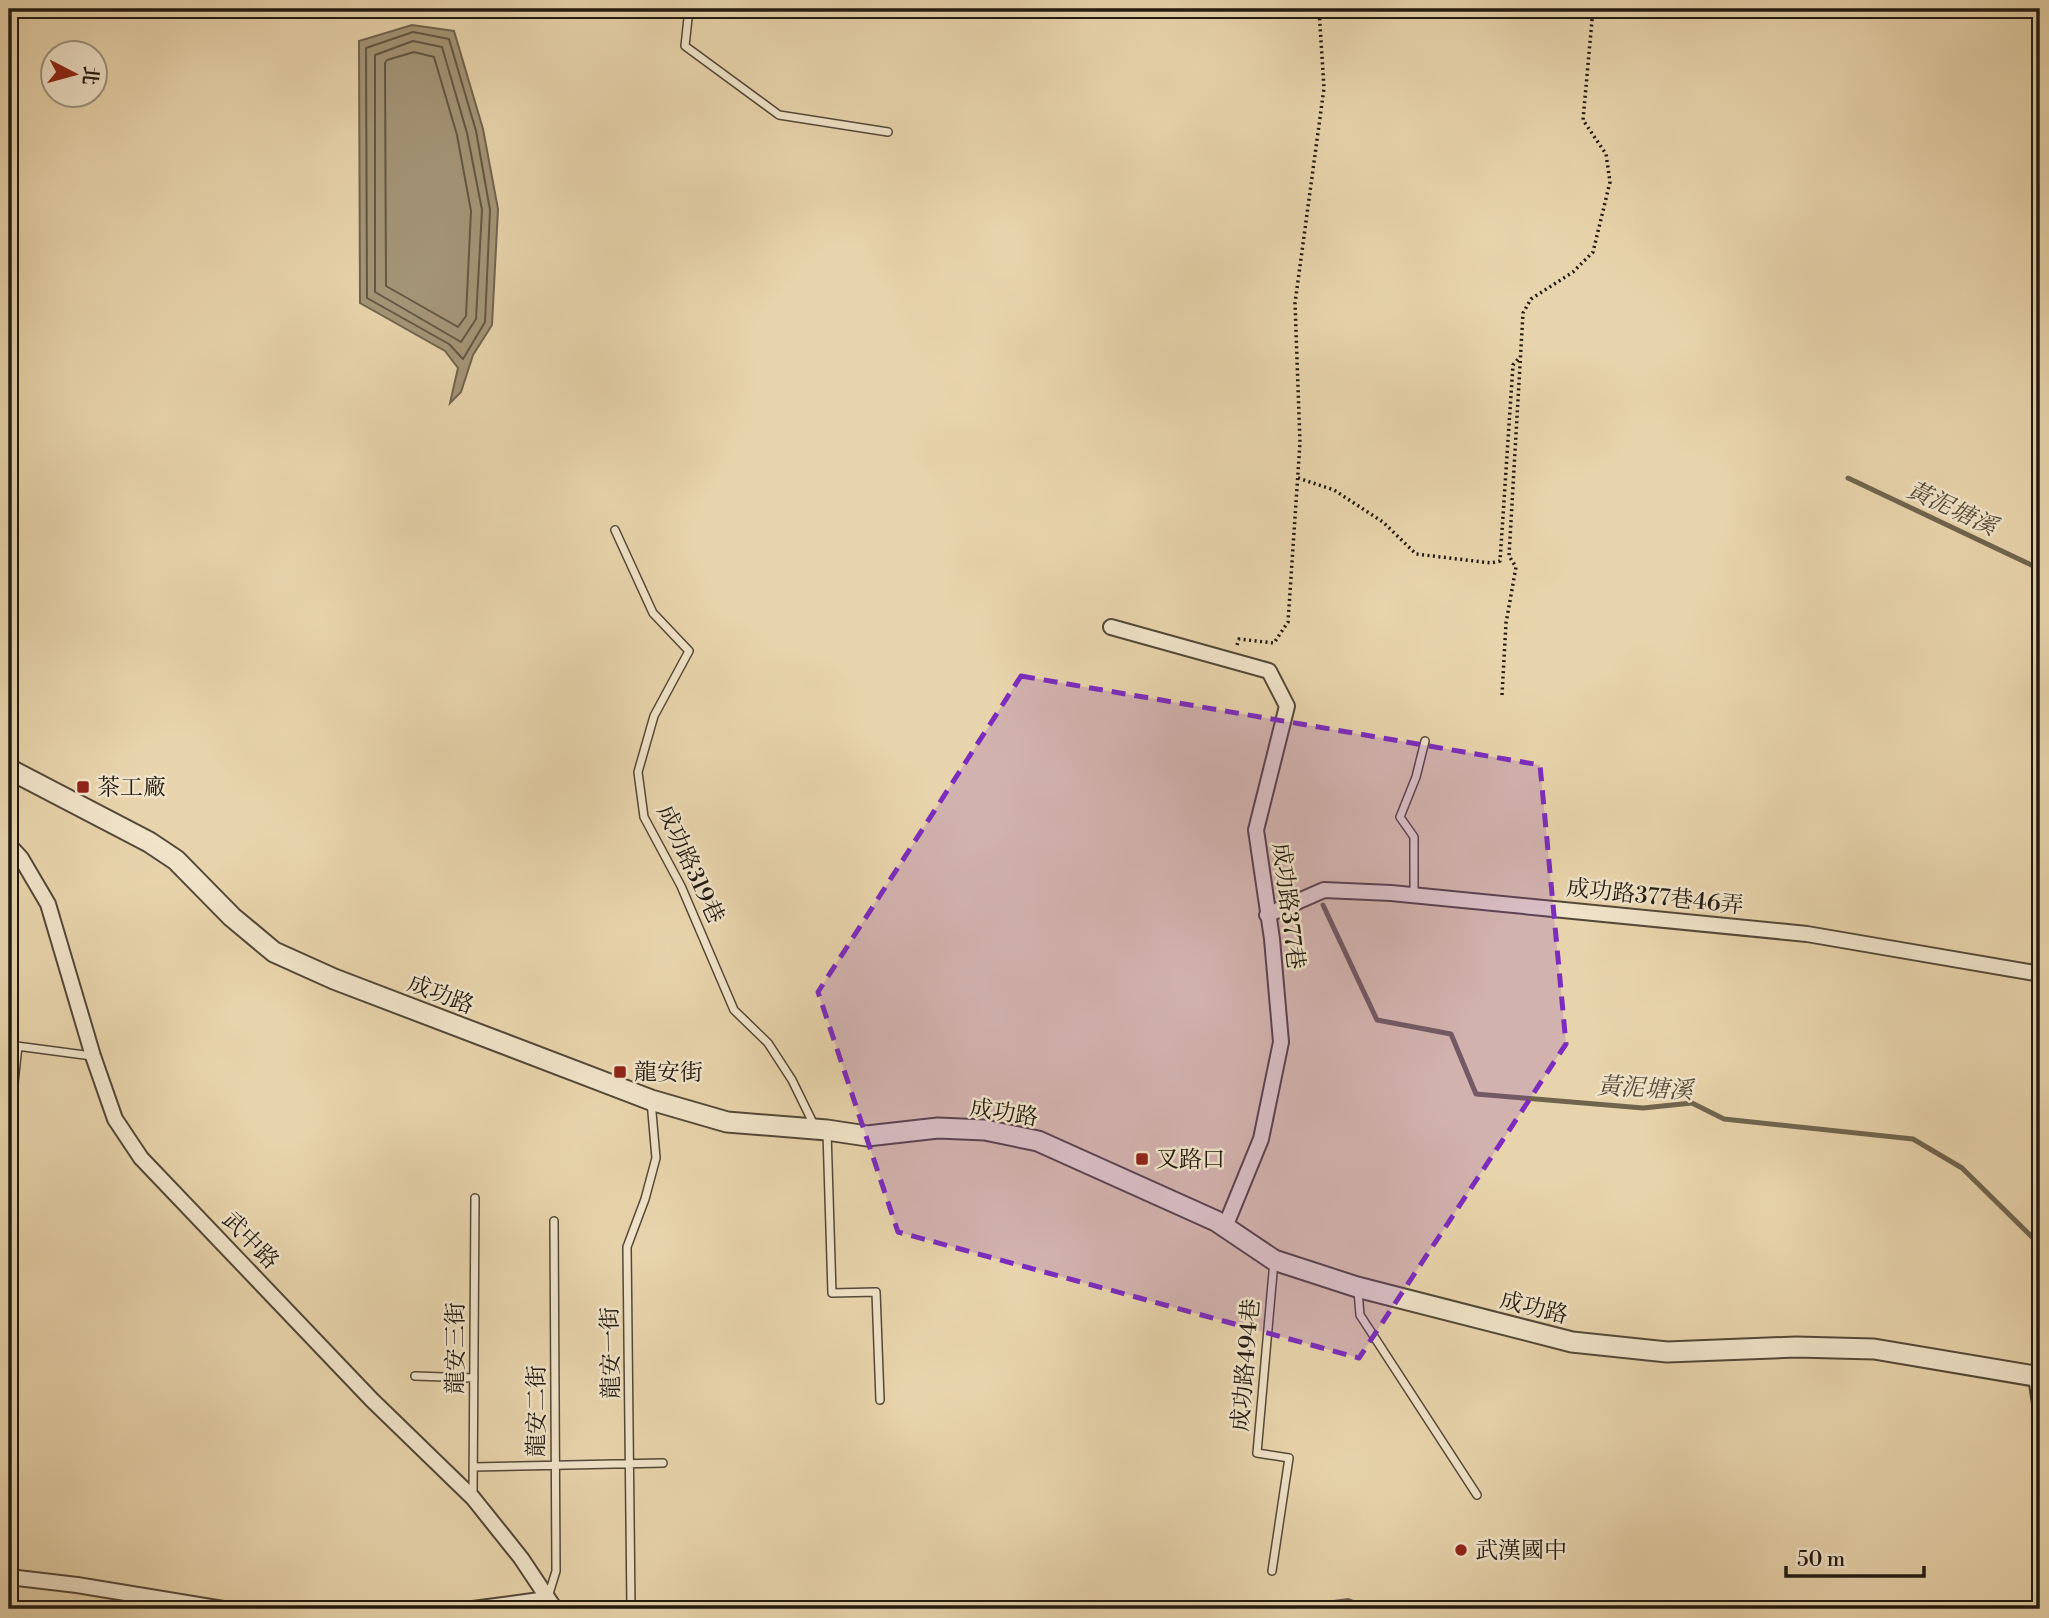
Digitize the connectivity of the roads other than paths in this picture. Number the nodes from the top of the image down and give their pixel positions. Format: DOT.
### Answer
graph roads {
  1 [pos="689,9"];
  2 [pos="888,132"];
  3 [pos="615,530"];
  4 [pos="1111,627"];
  5 [pos="1425,741"];
  6 [pos="9,769"];
  7 [pos="9,845"];
  8 [pos="1414,895"];
  9 [pos="1267,915"];
  10 [pos="2040,974"];
  11 [pos="9,1045"];
  12 [pos="18,1046"];
  13 [pos="93,1056"];
  14 [pos="651,1100"];
  15 [pos="9,1129"];
  16 [pos="822,1131"];
  17 [pos="475,1198"];
  18 [pos="554,1221"];
  19 [pos="1225,1227"];
  20 [pos="1274,1260"];
  21 [pos="1357,1287"];
  22 [pos="415,1376"];
  23 [pos="2038,1376"];
  24 [pos="474,1378"];
  25 [pos="880,1400"];
  26 [pos="2040,1404"];
  27 [pos="631,1463"];
  28 [pos="663,1463"];
  29 [pos="555,1466"];
  30 [pos="473,1467"];
  31 [pos="1477,1495"];
  32 [pos="473,1498"];
  33 [pos="1272,1571"];
  34 [pos="9,1577"];
  35 [pos="551,1604"];
  36 [pos="223,1609"];
  37 [pos="473,1609"];
  38 [pos="631,1609"];
  1 -- 2 [label="lane"];
  3 -- 16 [label="lane, 成功路319巷"];
  4 -- 9 [label="street, 成功路377巷"];
  5 -- 8 [label="lane"];
  6 -- 14 [label="street, 成功路"];
  7 -- 13 [label="street, 武中路"];
  8 -- 9 [label="street, 成功路377巷46弄"];
  8 -- 10 [label="street, 成功路377巷46弄"];
  9 -- 19 [label="street, 成功路377巷"];
  11 -- 12 [label="lane"];
  12 -- 13 [label="lane"];
  12 -- 15 [label="lane"];
  13 -- 32 [label="street, 武中路"];
  14 -- 16 [label="street, 成功路"];
  14 -- 27 [label="lane, 龍安一街"];
  16 -- 19 [label="street, 成功路"];
  16 -- 25 [label="lane"];
  17 -- 24 [label="lane, 龍安三街"];
  18 -- 29 [label="lane, 龍安二街"];
  19 -- 20 [label="street, 成功路"];
  20 -- 21 [label="street, 成功路"];
  20 -- 33 [label="lane, 成功路494巷"];
  21 -- 23 [label="street, 成功路"];
  21 -- 31 [label="lane"];
  22 -- 24 [label="lane"];
  23 -- 26 [label="street"];
  24 -- 30 [label="lane, 龍安三街"];
  27 -- 28 [label="lane"];
  27 -- 29 [label="lane"];
  27 -- 38 [label="lane, 龍安一街"];
  29 -- 30 [label="lane"];
  29 -- 35 [label="lane, 龍安二街"];
  30 -- 32 [label="lane, 龍安三街"];
  32 -- 35 [label="street, 武中路"];
  34 -- 36 [label="street"];
  35 -- 37 [label="street"];
}
